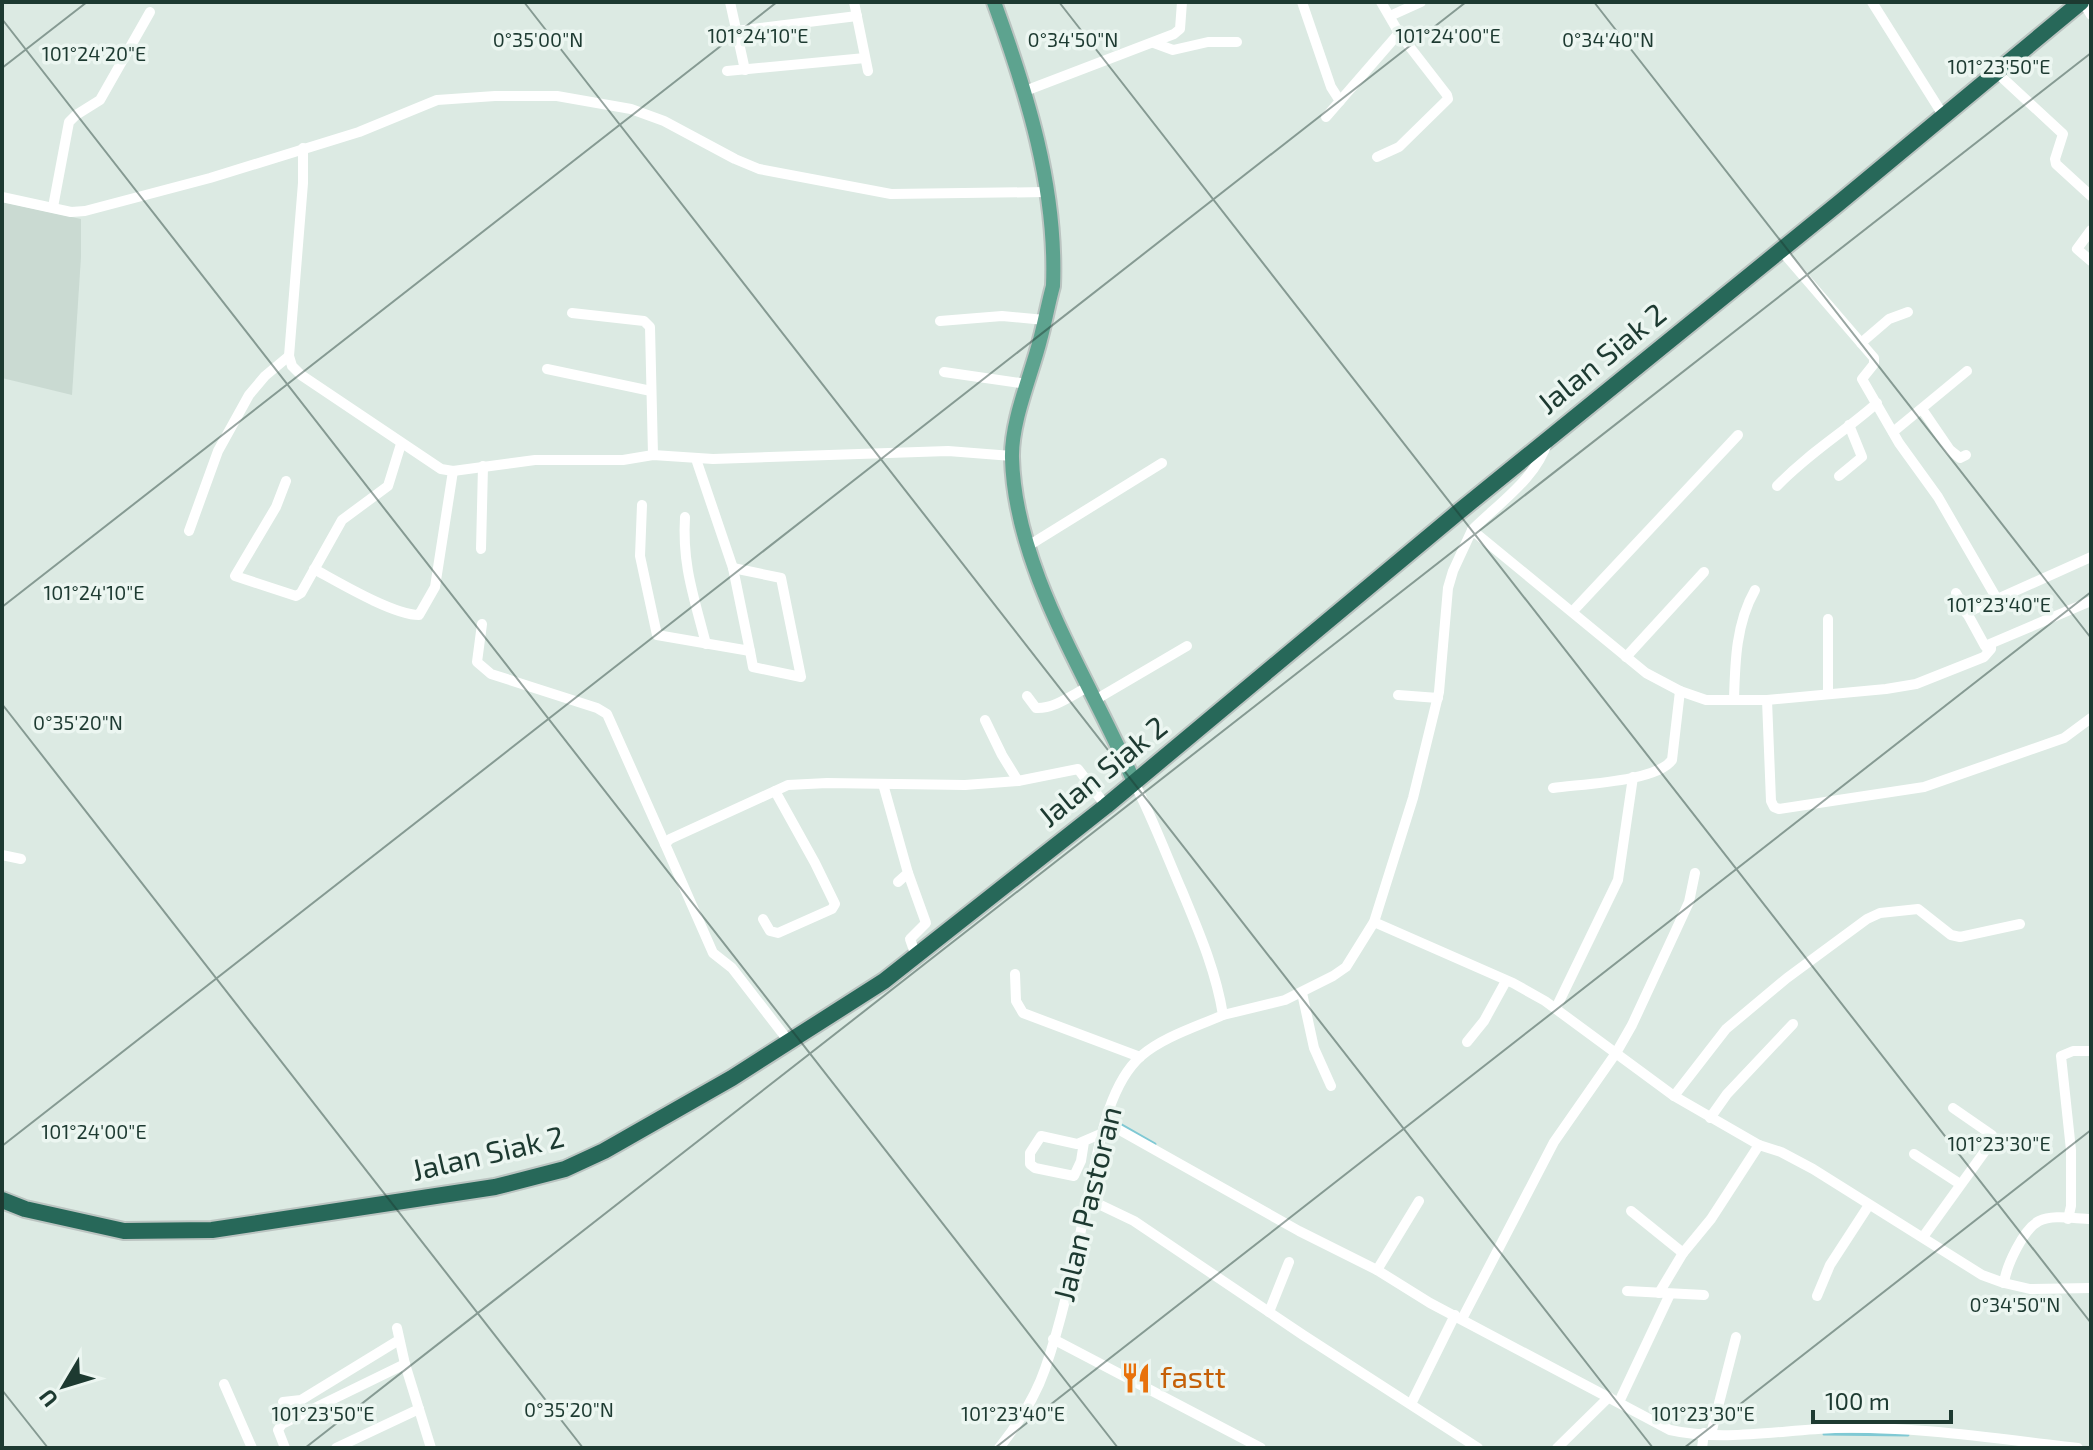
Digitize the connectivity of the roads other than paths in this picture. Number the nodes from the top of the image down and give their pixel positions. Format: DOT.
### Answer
graph roads {
  1 [pos="730,2"];
  2 [pos="854,2"];
  3 [pos="994,2"];
  4 [pos="1182,2"];
  5 [pos="1302,2"];
  6 [pos="1381,2"];
  7 [pos="1421,2"];
  8 [pos="1872,2"];
  9 [pos="2082,2"];
  10 [pos="150,12"];
  11 [pos="2091,15"];
  12 [pos="857,16"];
  13 [pos="1390,16"];
  14 [pos="736,31"];
  15 [pos="1399,33"];
  16 [pos="1237,42"];
  17 [pos="1154,43"];
  18 [pos="865,58"];
  19 [pos="745,70"];
  20 [pos="727,71"];
  21 [pos="868,71"];
  22 [pos="1995,71"];
  23 [pos="1025,91"];
  24 [pos="1340,101"];
  25 [pos="1943,115"];
  26 [pos="1326,117"];
  27 [pos="303,148"];
  28 [pos="1377,157"];
  29 [pos="1047,192"];
  30 [pos="2091,196"];
  31 [pos="2,197"];
  32 [pos="53,207"];
  33 [pos="2091,230"];
  34 [pos="1781,250"];
  35 [pos="2091,261"];
  36 [pos="1908,312"];
  37 [pos="572,313"];
  38 [pos="1045,320"];
  39 [pos="940,321"];
  40 [pos="1861,343"];
  41 [pos="289,356"];
  42 [pos="547,369"];
  43 [pos="1967,371"];
  44 [pos="944,372"];
  45 [pos="1027,384"];
  46 [pos="651,391"];
  47 [pos="1877,403"];
  48 [pos="1922,409"];
  49 [pos="1849,425"];
  50 [pos="1893,432"];
  51 [pos="1738,435"];
  52 [pos="1548,438"];
  53 [pos="401,444"];
  54 [pos="653,455"];
  55 [pos="1966,455"];
  56 [pos="1012,456"];
  57 [pos="696,459"];
  58 [pos="1162,463"];
  59 [pos="483,466"];
  60 [pos="453,471"];
  61 [pos="1839,476"];
  62 [pos="286,481"];
  63 [pos="1777,486"];
  64 [pos="642,505"];
  65 [pos="685,517"];
  66 [pos="1472,530"];
  67 [pos="189,531"];
  68 [pos="1028,546"];
  69 [pos="481,549"];
  70 [pos="2091,557"];
  71 [pos="733,568"];
  72 [pos="314,569"];
  73 [pos="1704,572"];
  74 [pos="1755,590"];
  75 [pos="1956,593"];
  76 [pos="1997,599"];
  77 [pos="2091,601"];
  78 [pos="1573,611"];
  79 [pos="1966,613"];
  80 [pos="1828,619"];
  81 [pos="482,624"];
  82 [pos="706,644"];
  83 [pos="1991,645"];
  84 [pos="1187,646"];
  85 [pos="750,651"];
  86 [pos="1626,657"];
  87 [pos="1680,691"];
  88 [pos="1091,694"];
  89 [pos="1828,694"];
  90 [pos="1398,695"];
  91 [pos="1027,696"];
  92 [pos="1438,698"];
  93 [pos="1734,700"];
  94 [pos="1767,700"];
  95 [pos="2091,718"];
  96 [pos="985,720"];
  97 [pos="1633,777"];
  98 [pos="1018,781"];
  99 [pos="1134,782"];
  100 [pos="883,784"];
  101 [pos="1553,788"];
  102 [pos="775,791"];
  103 [pos="1106,806"];
  104 [pos="665,844"];
  105 [pos="2,855"];
  106 [pos="21,859"];
  107 [pos="908,873"];
  108 [pos="1695,873"];
  109 [pos="898,882"];
  110 [pos="763,919"];
  111 [pos="1374,922"];
  112 [pos="2020,924"];
  113 [pos="916,956"];
  114 [pos="1015,974"];
  115 [pos="1506,981"];
  116 [pos="1302,993"];
  117 [pos="1556,1008"];
  118 [pos="1223,1015"];
  119 [pos="1793,1024"];
  120 [pos="1467,1042"];
  121 [pos="790,1043"];
  122 [pos="2091,1051"];
  123 [pos="1616,1053"];
  124 [pos="1140,1057"];
  125 [pos="1331,1086"];
  126 [pos="1674,1096"];
  127 [pos="1953,1108"];
  128 [pos="1710,1118"];
  129 [pos="1106,1127"];
  130 [pos="1084,1142"];
  131 [pos="1759,1145"];
  132 [pos="1914,1154"];
  133 [pos="1960,1184"];
  134 [pos="1088,1199"];
  135 [pos="2,1200"];
  136 [pos="1419,1201"];
  137 [pos="1869,1205"];
  138 [pos="1631,1211"];
  139 [pos="2068,1219"];
  140 [pos="2091,1219"];
  141 [pos="1923,1237"];
  142 [pos="1683,1253"];
  143 [pos="1289,1262"];
  144 [pos="1377,1270"];
  145 [pos="2004,1283"];
  146 [pos="2091,1288"];
  147 [pos="1627,1291"];
  148 [pos="1664,1293"];
  149 [pos="1704,1295"];
  150 [pos="1817,1296"];
  151 [pos="1269,1312"];
  152 [pos="1459,1317"];
  153 [pos="397,1328"];
  154 [pos="1736,1337"];
  155 [pos="1053,1339"];
  156 [pos="399,1340"];
  157 [pos="405,1364"];
  158 [pos="224,1384"];
  159 [pos="1614,1399"];
  160 [pos="283,1402"];
  161 [pos="1411,1404"];
  162 [pos="419,1409"];
  163 [pos="1708,1433"];
  164 [pos="252,1448"];
  165 [pos="285,1448"];
  166 [pos="336,1448"];
  167 [pos="431,1448"];
  168 [pos="999,1448"];
  169 [pos="1261,1448"];
  170 [pos="1478,1448"];
  171 [pos="1557,1448"];
  172 [pos="1702,1448"];
  173 [pos="2078,1448"];
  1 -- 14 [label="street"];
  2 -- 12 [label="street"];
  3 -- 23 [label="main road"];
  4 -- 17 [label="street"];
  5 -- 24 [label="street"];
  6 -- 13 [label="street"];
  7 -- 13 [label="street"];
  8 -- 25 [label="street"];
  9 -- 11 [label="street"];
  9 -- 22 [label="highway, Jalan Siak 2"];
  10 -- 32 [label="street"];
  12 -- 14 [label="street"];
  12 -- 18 [label="street"];
  13 -- 15 [label="street"];
  14 -- 19 [label="street"];
  15 -- 24 [label="street"];
  15 -- 28 [label="street"];
  16 -- 17 [label="street"];
  17 -- 23 [label="street"];
  18 -- 19 [label="street"];
  18 -- 21 [label="street"];
  19 -- 20 [label="street"];
  22 -- 25 [label="highway, Jalan Siak 2"];
  22 -- 30 [label="street"];
  23 -- 29 [label="main road"];
  24 -- 26 [label="street"];
  25 -- 34 [label="highway, Jalan Siak 2"];
  27 -- 29 [label="street"];
  27 -- 32 [label="street"];
  27 -- 41 [label="street"];
  29 -- 38 [label="main road"];
  31 -- 32 [label="street"];
  33 -- 35 [label="street"];
  34 -- 40 [label="street"];
  34 -- 52 [label="highway, Jalan Siak 2"];
  36 -- 40 [label="street"];
  37 -- 46 [label="street"];
  38 -- 39 [label="street"];
  38 -- 45 [label="main road"];
  40 -- 47 [label="street"];
  41 -- 53 [label="street"];
  41 -- 67 [label="street"];
  42 -- 46 [label="street"];
  43 -- 48 [label="street"];
  44 -- 45 [label="street"];
  45 -- 56 [label="main road"];
  46 -- 54 [label="street"];
  47 -- 49 [label="street"];
  47 -- 50 [label="street"];
  48 -- 50 [label="street"];
  48 -- 55 [label="street"];
  49 -- 61 [label="street"];
  49 -- 63 [label="street"];
  50 -- 76 [label="street"];
  51 -- 78 [label="street"];
  52 -- 66 [label="street"];
  52 -- 99 [label="highway, Jalan Siak 2"];
  53 -- 60 [label="street"];
  53 -- 72 [label="street"];
  54 -- 57 [label="street"];
  54 -- 59 [label="street"];
  56 -- 57 [label="street"];
  56 -- 68 [label="main road"];
  57 -- 71 [label="street"];
  58 -- 68 [label="street"];
  59 -- 60 [label="street"];
  59 -- 69 [label="street"];
  60 -- 72 [label="street"];
  62 -- 72 [label="street"];
  64 -- 82 [label="street"];
  65 -- 82 [label="street"];
  66 -- 78 [label="street"];
  66 -- 92 [label="street, Jalan Pastoran"];
  68 -- 88 [label="main road"];
  70 -- 76 [label="street"];
  71 -- 85 [label="street"];
  71 -- 85 [label="street"];
  73 -- 86 [label="street"];
  74 -- 93 [label="street"];
  75 -- 79 [label="street"];
  76 -- 79 [label="street"];
  77 -- 83 [label="street"];
  78 -- 86 [label="street"];
  79 -- 83 [label="street"];
  80 -- 89 [label="street"];
  81 -- 104 [label="street"];
  82 -- 85 [label="street"];
  83 -- 89 [label="street"];
  84 -- 88 [label="street"];
  86 -- 87 [label="street"];
  87 -- 93 [label="street"];
  87 -- 97 [label="street"];
  88 -- 91 [label="street"];
  88 -- 99 [label="main road"];
  89 -- 94 [label="street"];
  90 -- 92 [label="street"];
  92 -- 111 [label="street, Jalan Pastoran"];
  93 -- 94 [label="street"];
  94 -- 95 [label="street"];
  96 -- 98 [label="street"];
  97 -- 101 [label="street"];
  97 -- 117 [label="street"];
  98 -- 100 [label="street"];
  98 -- 103 [label="street"];
  99 -- 103 [label="highway, Jalan Siak 2"];
  99 -- 118 [label="street"];
  100 -- 102 [label="street"];
  100 -- 107 [label="street"];
  102 -- 104 [label="street"];
  102 -- 110 [label="street"];
  103 -- 113 [label="highway, Jalan Siak 2"];
  104 -- 121 [label="street"];
  105 -- 106 [label="street"];
  107 -- 109 [label="street"];
  107 -- 113 [label="street"];
  108 -- 123 [label="street"];
  111 -- 115 [label="street"];
  111 -- 116 [label="street, Jalan Pastoran"];
  112 -- 126 [label="street"];
  113 -- 121 [label="highway, Jalan Siak 2"];
  114 -- 124 [label="street"];
  115 -- 117 [label="street"];
  115 -- 120 [label="street"];
  116 -- 118 [label="street, Jalan Pastoran"];
  116 -- 125 [label="street"];
  117 -- 123 [label="street"];
  118 -- 124 [label="street, Jalan Pastoran"];
  119 -- 128 [label="street"];
  121 -- 135 [label="highway, Jalan Siak 2"];
  122 -- 139 [label="street"];
  123 -- 126 [label="street"];
  123 -- 152 [label="street"];
  124 -- 129 [label="street, Jalan Pastoran"];
  126 -- 128 [label="street"];
  127 -- 133 [label="street"];
  128 -- 131 [label="street"];
  129 -- 130 [label="street"];
  129 -- 134 [label="street, Jalan Pastoran"];
  129 -- 144 [label="street"];
  130 -- 130 [label="street"];
  131 -- 137 [label="street"];
  131 -- 142 [label="street"];
  132 -- 133 [label="street"];
  133 -- 141 [label="street"];
  134 -- 151 [label="street"];
  134 -- 155 [label="street, Jalan Pastoran"];
  136 -- 144 [label="street"];
  137 -- 141 [label="street"];
  137 -- 150 [label="street"];
  138 -- 142 [label="street"];
  139 -- 140 [label="street"];
  139 -- 145 [label="street"];
  141 -- 145 [label="street"];
  142 -- 148 [label="street"];
  143 -- 151 [label="street"];
  144 -- 152 [label="street"];
  145 -- 146 [label="street"];
  147 -- 148 [label="street"];
  148 -- 149 [label="street"];
  148 -- 159 [label="street"];
  151 -- 161 [label="street"];
  152 -- 159 [label="street"];
  152 -- 161 [label="street"];
  153 -- 156 [label="street"];
  154 -- 163 [label="street"];
  155 -- 168 [label="street, Jalan Pastoran"];
  155 -- 169 [label="street"];
  156 -- 157 [label="street"];
  156 -- 160 [label="street"];
  157 -- 162 [label="street"];
  157 -- 165 [label="street"];
  158 -- 164 [label="street"];
  159 -- 163 [label="street"];
  159 -- 171 [label="street"];
  161 -- 170 [label="street"];
  162 -- 166 [label="street"];
  162 -- 167 [label="street"];
  163 -- 172 [label="street"];
  163 -- 173 [label="street"];
}
